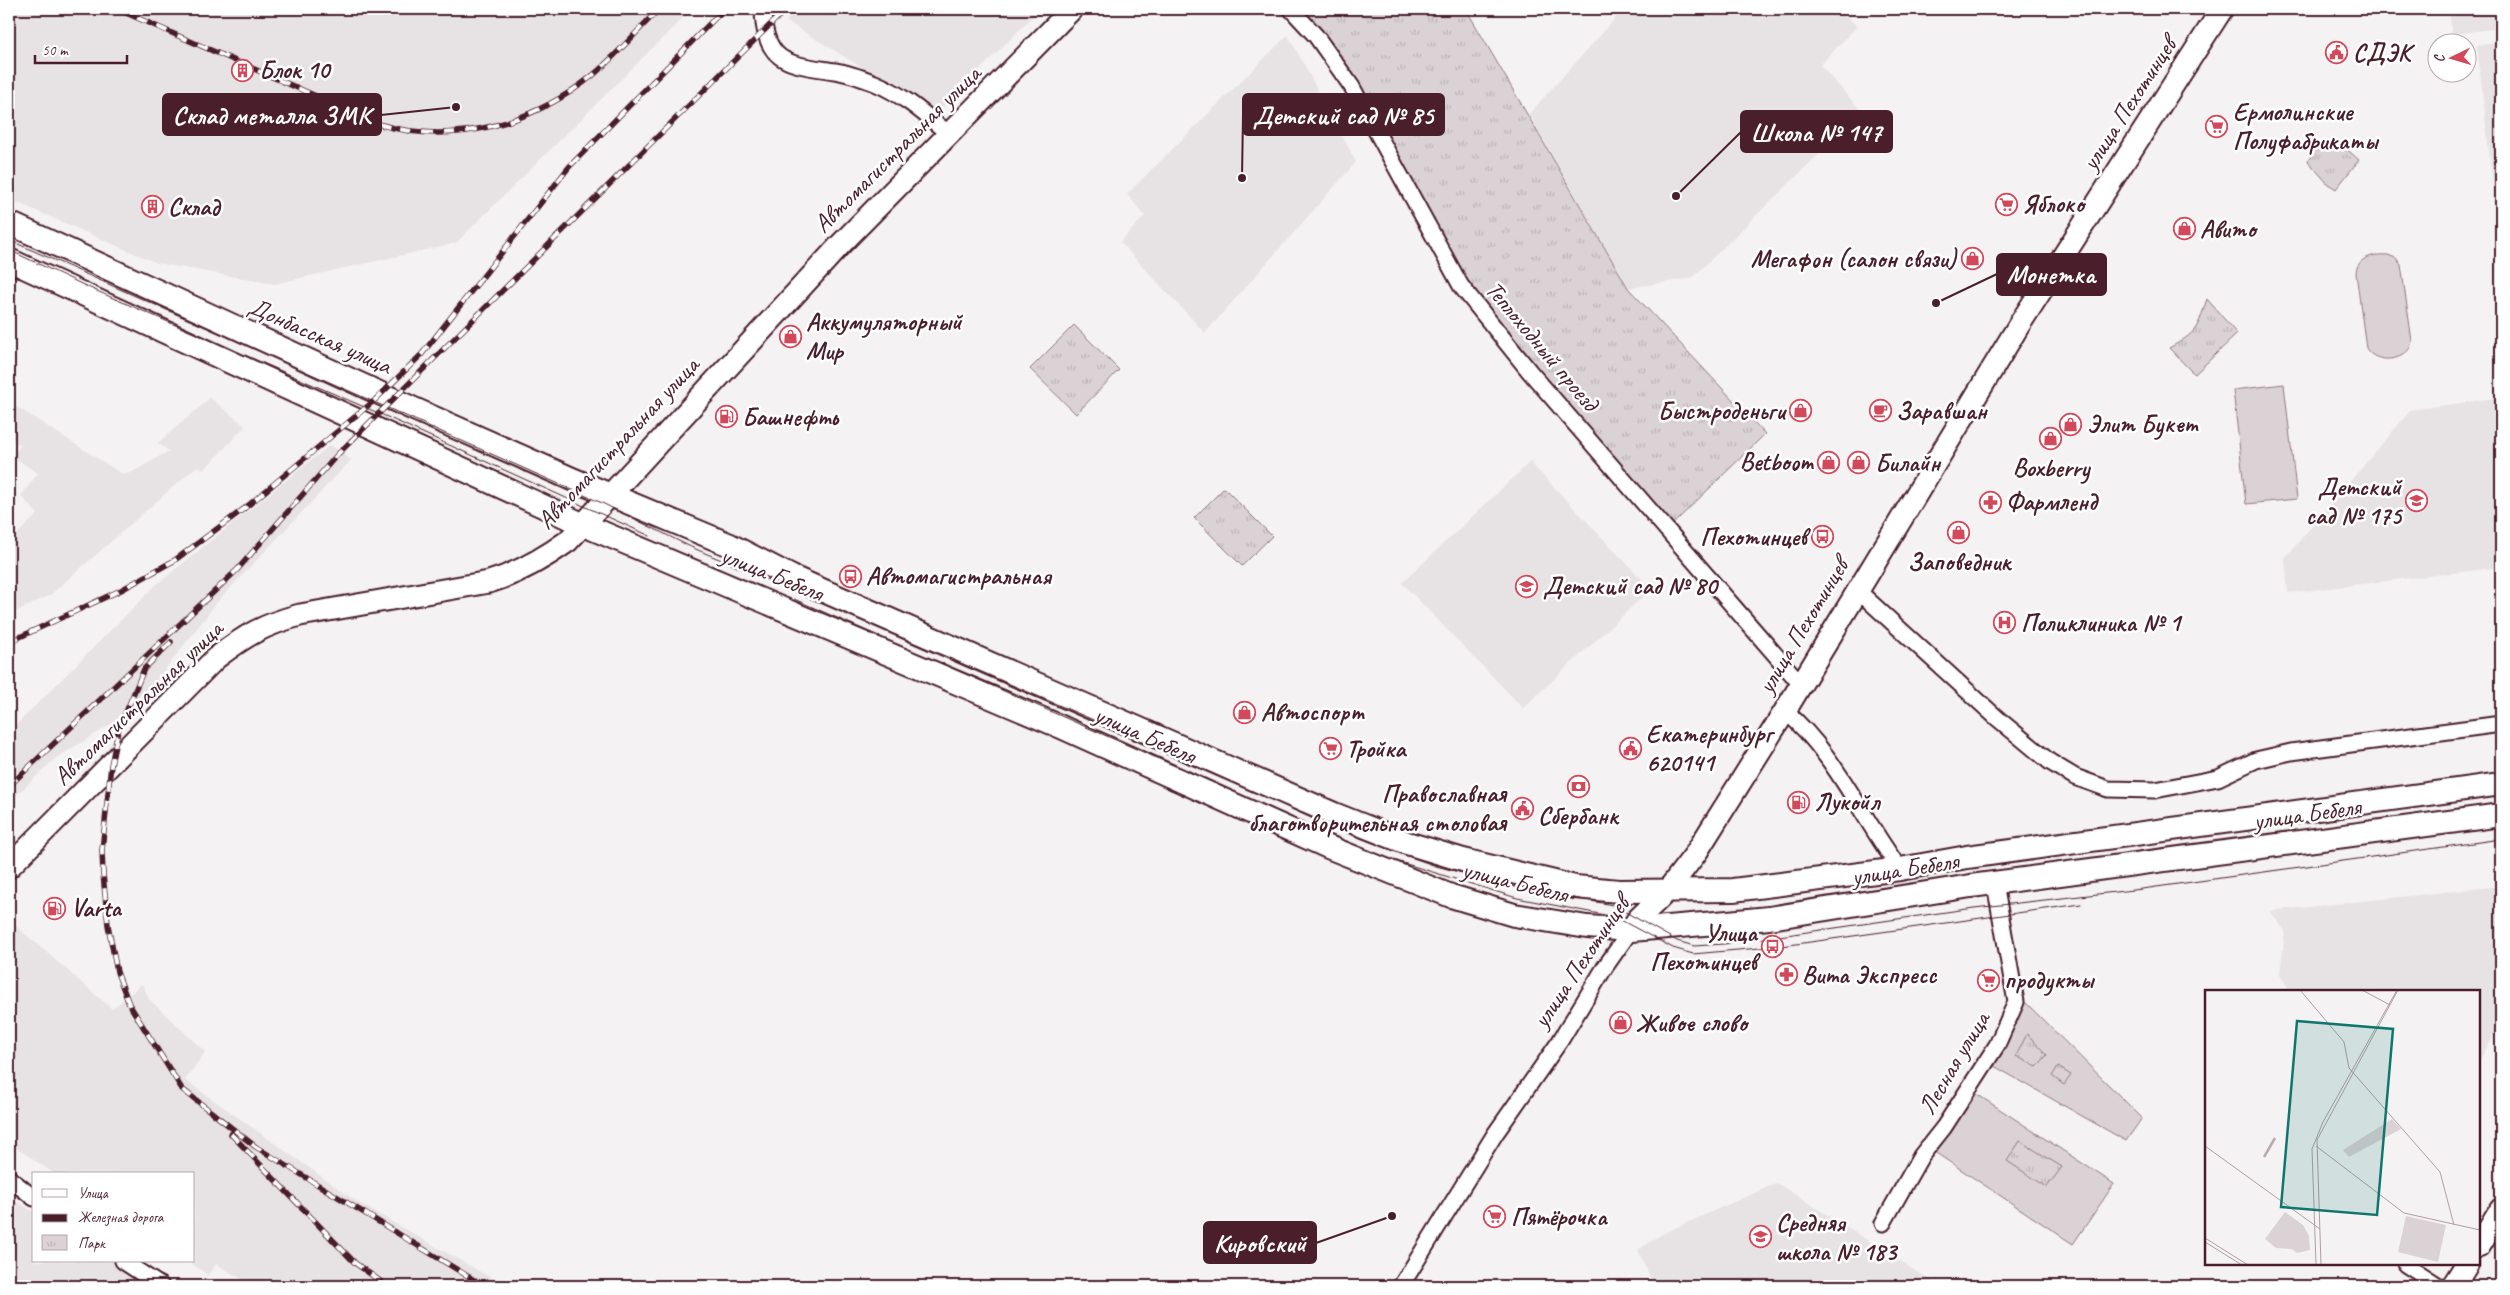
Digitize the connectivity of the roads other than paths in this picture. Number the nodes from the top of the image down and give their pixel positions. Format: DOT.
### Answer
graph roads {
  1 [pos="763,9"];
  2 [pos="1072,9"];
  3 [pos="1291,9"];
  4 [pos="2222,9"];
  5 [pos="950,135"];
  6 [pos="9,223"];
  7 [pos="9,260"];
  8 [pos="610,494"];
  9 [pos="584,524"];
  10 [pos="1857,590"];
  11 [pos="1802,682"];
  12 [pos="1785,711"];
  13 [pos="2501,724"];
  14 [pos="2501,784"];
  15 [pos="2501,815"];
  16 [pos="9,868"];
  17 [pos="1900,869"];
  18 [pos="1995,884"];
  19 [pos="1667,891"];
  20 [pos="1631,930"];
  21 [pos="9,1178"];
  22 [pos="32,1196"];
  23 [pos="2501,1210"];
  24 [pos="1883,1223"];
  25 [pos="2480,1244"];
  26 [pos="125,1262"];
  27 [pos="2407,1265"];
  28 [pos="2466,1265"];
  29 [pos="161,1286"];
  30 [pos="1401,1286"];
  31 [pos="2439,1286"];
  32 [pos="2453,1286"];
  1 -- 5 [label="street"];
  2 -- 5 [label="main road, Автомагистральная улица"];
  3 -- 11 [label="street, Теплоходный проезд"];
  4 -- 10 [label="main road, улица Пехотинцев"];
  5 -- 8 [label="main road, Автомагистральная улица"];
  6 -- 8 [label="main road, Донбасская улица"];
  7 -- 9 [label="main road"];
  8 -- 9 [label="main road, Автомагистральная улица"];
  8 -- 19 [label="main road, улица Бебеля"];
  9 -- 16 [label="main road, Автомагистральная улица"];
  9 -- 20 [label="main road, улица Бебеля"];
  10 -- 11 [label="main road, улица Пехотинцев"];
  10 -- 13 [label="street"];
  11 -- 12 [label="main road, улица Пехотинцев"];
  12 -- 17 [label="street"];
  12 -- 19 [label="main road, улица Пехотинцев"];
  14 -- 17 [label="main road, улица Бебеля"];
  15 -- 18 [label="main road, улица Бебеля"];
  17 -- 19 [label="main road, улица Бебеля"];
  18 -- 20 [label="main road, улица Бебеля"];
  18 -- 24 [label="street, Лесная улица"];
  19 -- 20 [label="main road, улица Пехотинцев"];
  20 -- 30 [label="street, улица Пехотинцев"];
  21 -- 22 [label="street"];
  23 -- 25 [label="main road"];
  26 -- 29 [label="street"];
  27 -- 31 [label="street"];
  28 -- 32 [label="main road"];
}
